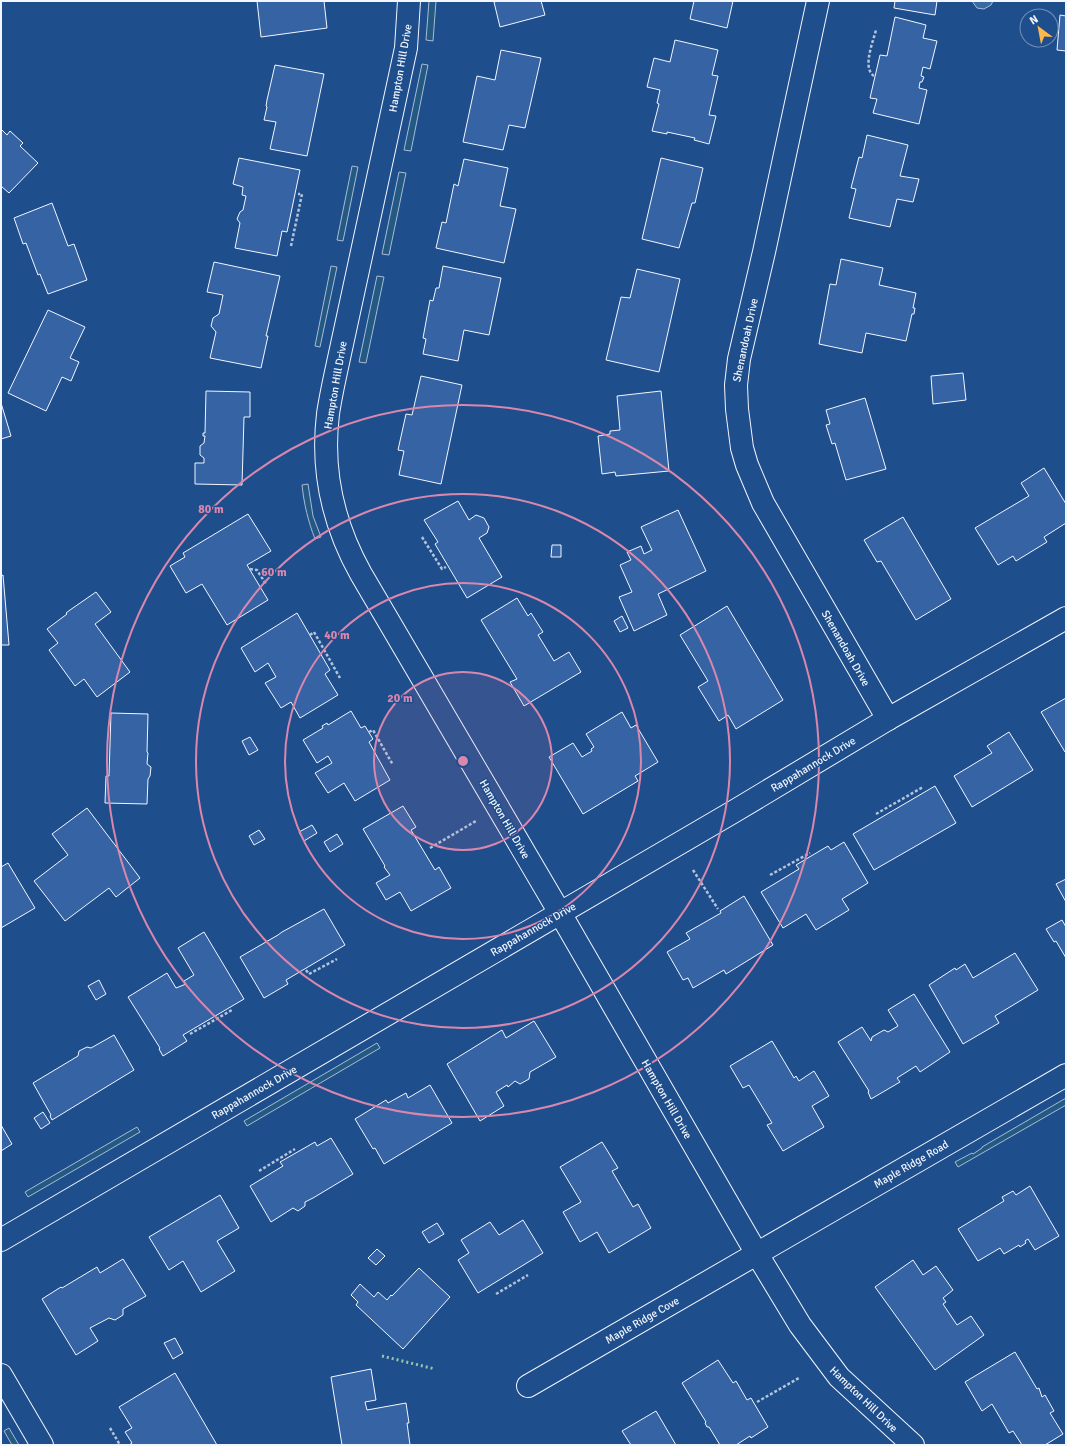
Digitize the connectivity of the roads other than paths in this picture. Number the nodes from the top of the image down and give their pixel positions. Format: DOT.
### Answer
graph roads {
  1 [pos="409,1"];
  2 [pos="818,1"];
  3 [pos="1066,618"];
  4 [pos="888,719"];
  5 [pos="560,913"];
  6 [pos="1066,1075"];
  7 [pos="1,1240"];
  8 [pos="757,1254"];
  9 [pos="1,1375"];
  10 [pos="528,1386"];
  11 [pos="42,1445"];
  12 [pos="913,1445"];
  1 -- 5 [label="street, Hampton Hill Drive"];
  2 -- 4 [label="street, Shenandoah Drive"];
  3 -- 4 [label="street, Rappahannock Drive"];
  4 -- 5 [label="street, Rappahannock Drive"];
  5 -- 7 [label="street, Rappahannock Drive"];
  5 -- 8 [label="street, Hampton Hill Drive"];
  6 -- 8 [label="street, Maple Ridge Road"];
  8 -- 10 [label="street, Maple Ridge Cove"];
  8 -- 12 [label="street, Hampton Hill Drive"];
  9 -- 11 [label="street"];
}
